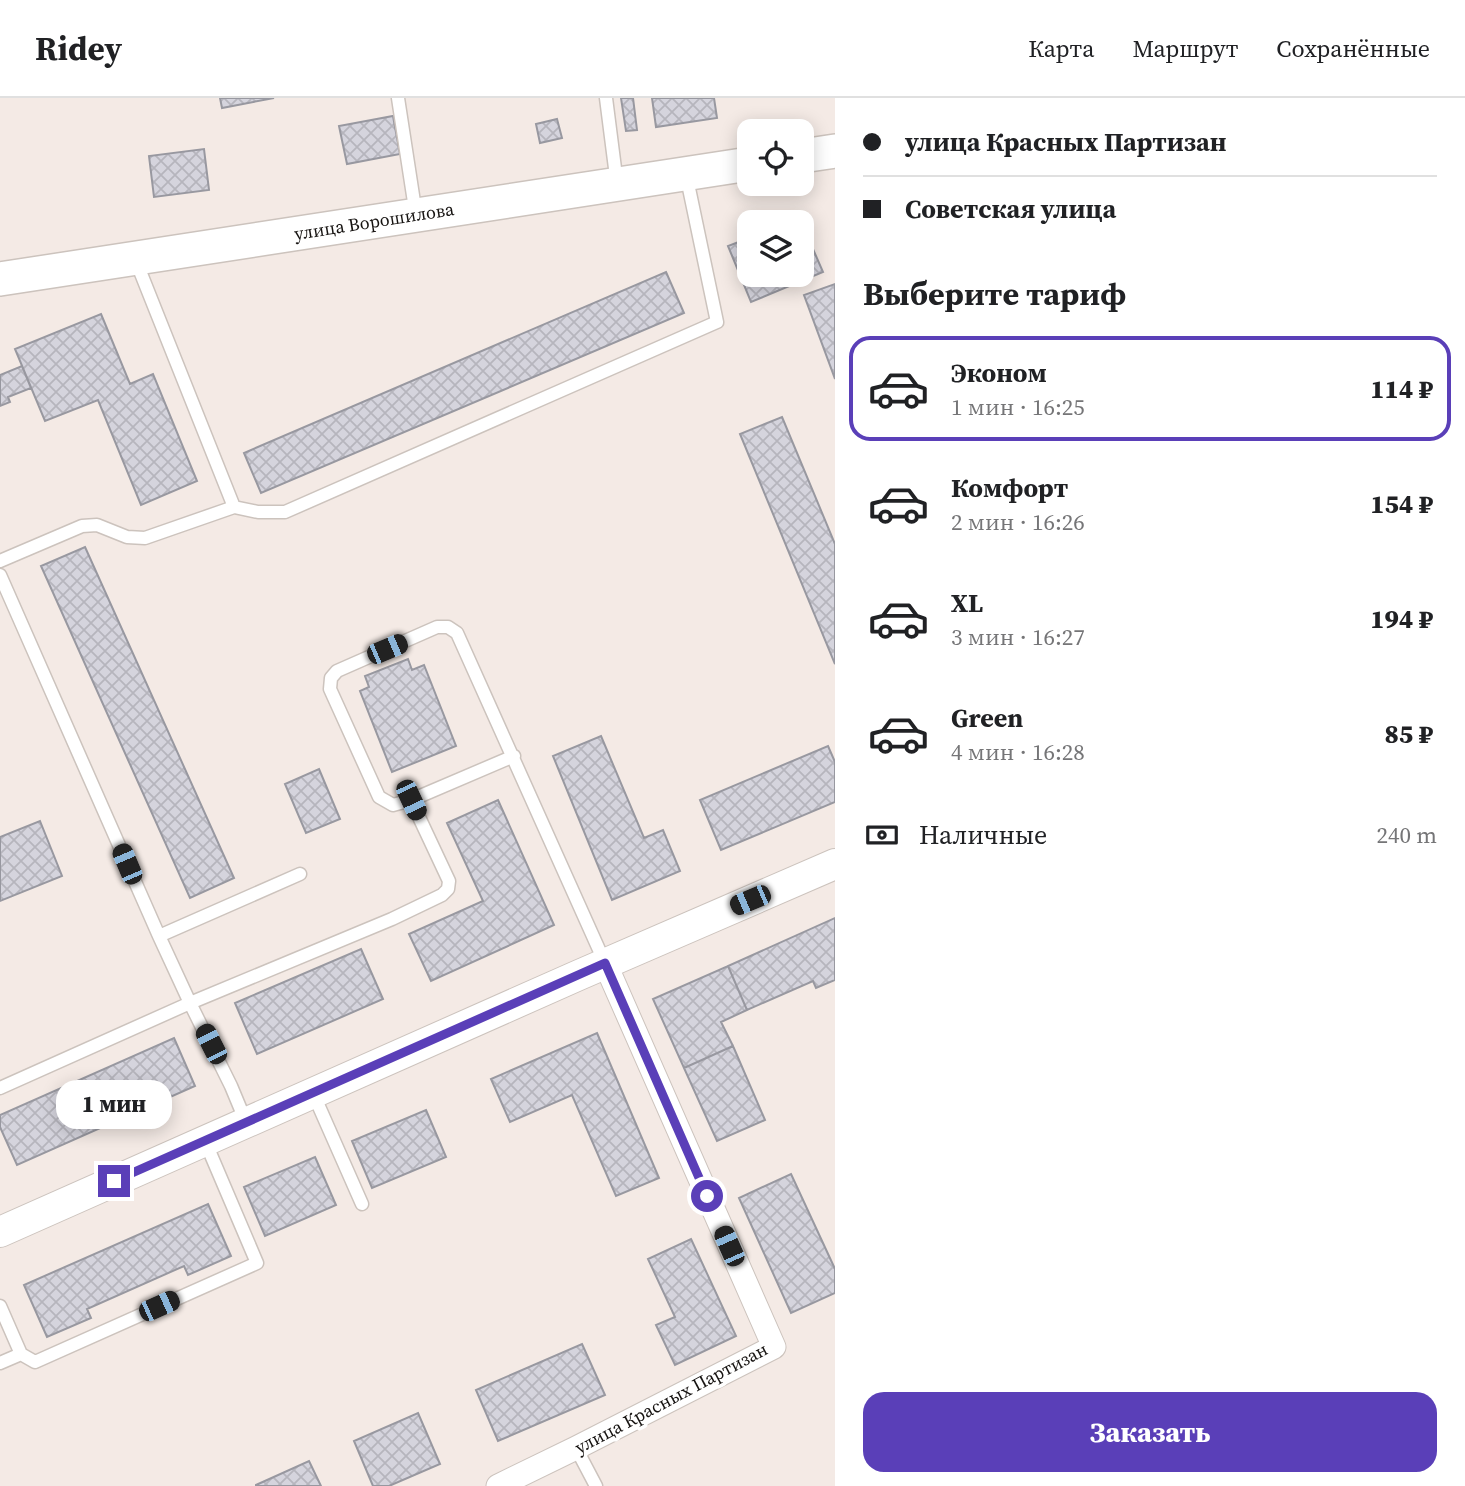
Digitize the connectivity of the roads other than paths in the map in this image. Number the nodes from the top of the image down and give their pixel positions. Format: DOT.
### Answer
graph roads {
  1 [pos="398,98"];
  2 [pos="606,98"];
  3 [pos="835,151"];
  4 [pos="814,154"];
  5 [pos="737,166"];
  6 [pos="685,174"];
  7 [pos="617,184"];
  8 [pos="416,215"];
  9 [pos="134,258"];
  10 [pos="0,279"];
  11 [pos="234,508"];
  12 [pos="0,561"];
  13 [pos="0,575"];
  14 [pos="514,757"];
  15 [pos="411,800"];
  16 [pos="834,867"];
  17 [pos="300,874"];
  18 [pos="159,936"];
  19 [pos="605,963"];
  20 [pos="190,1003"];
  21 [pos="0,1088"];
  22 [pos="313,1093"];
  23 [pos="247,1122"];
  24 [pos="205,1141"];
  25 [pos="362,1204"];
  26 [pos="0,1232"];
  27 [pos="0,1306"];
  28 [pos="21,1354"];
  29 [pos="0,1363"];
  30 [pos="576,1448"];
  31 [pos="498,1486"];
  32 [pos="596,1486"];
  1 -- 8 [label="lane"];
  2 -- 7 [label="lane"];
  3 -- 4 [label="main road"];
  5 -- 6 [label="main road, улица Ворошилова"];
  6 -- 7 [label="main road, улица Ворошилова"];
  6 -- 11 [label="lane"];
  7 -- 8 [label="main road, улица Ворошилова"];
  8 -- 9 [label="main road, улица Ворошилова"];
  9 -- 10 [label="main road, улица Ворошилова"];
  9 -- 11 [label="lane"];
  11 -- 12 [label="lane"];
  13 -- 18 [label="lane"];
  14 -- 15 [label="lane"];
  14 -- 15 [label="lane"];
  14 -- 19 [label="lane"];
  15 -- 20 [label="lane"];
  16 -- 19 [label="street"];
  17 -- 18 [label="lane"];
  18 -- 20 [label="lane"];
  19 -- 22 [label="street"];
  19 -- 30 [label="street, улица Красных Партизан"];
  20 -- 21 [label="lane"];
  20 -- 23 [label="lane"];
  22 -- 23 [label="street"];
  22 -- 25 [label="lane"];
  23 -- 24 [label="street"];
  24 -- 26 [label="street"];
  24 -- 28 [label="lane"];
  27 -- 28 [label="lane"];
  28 -- 29 [label="lane"];
  30 -- 31 [label="street, улица Красных Партизан"];
  30 -- 32 [label="lane"];
}
